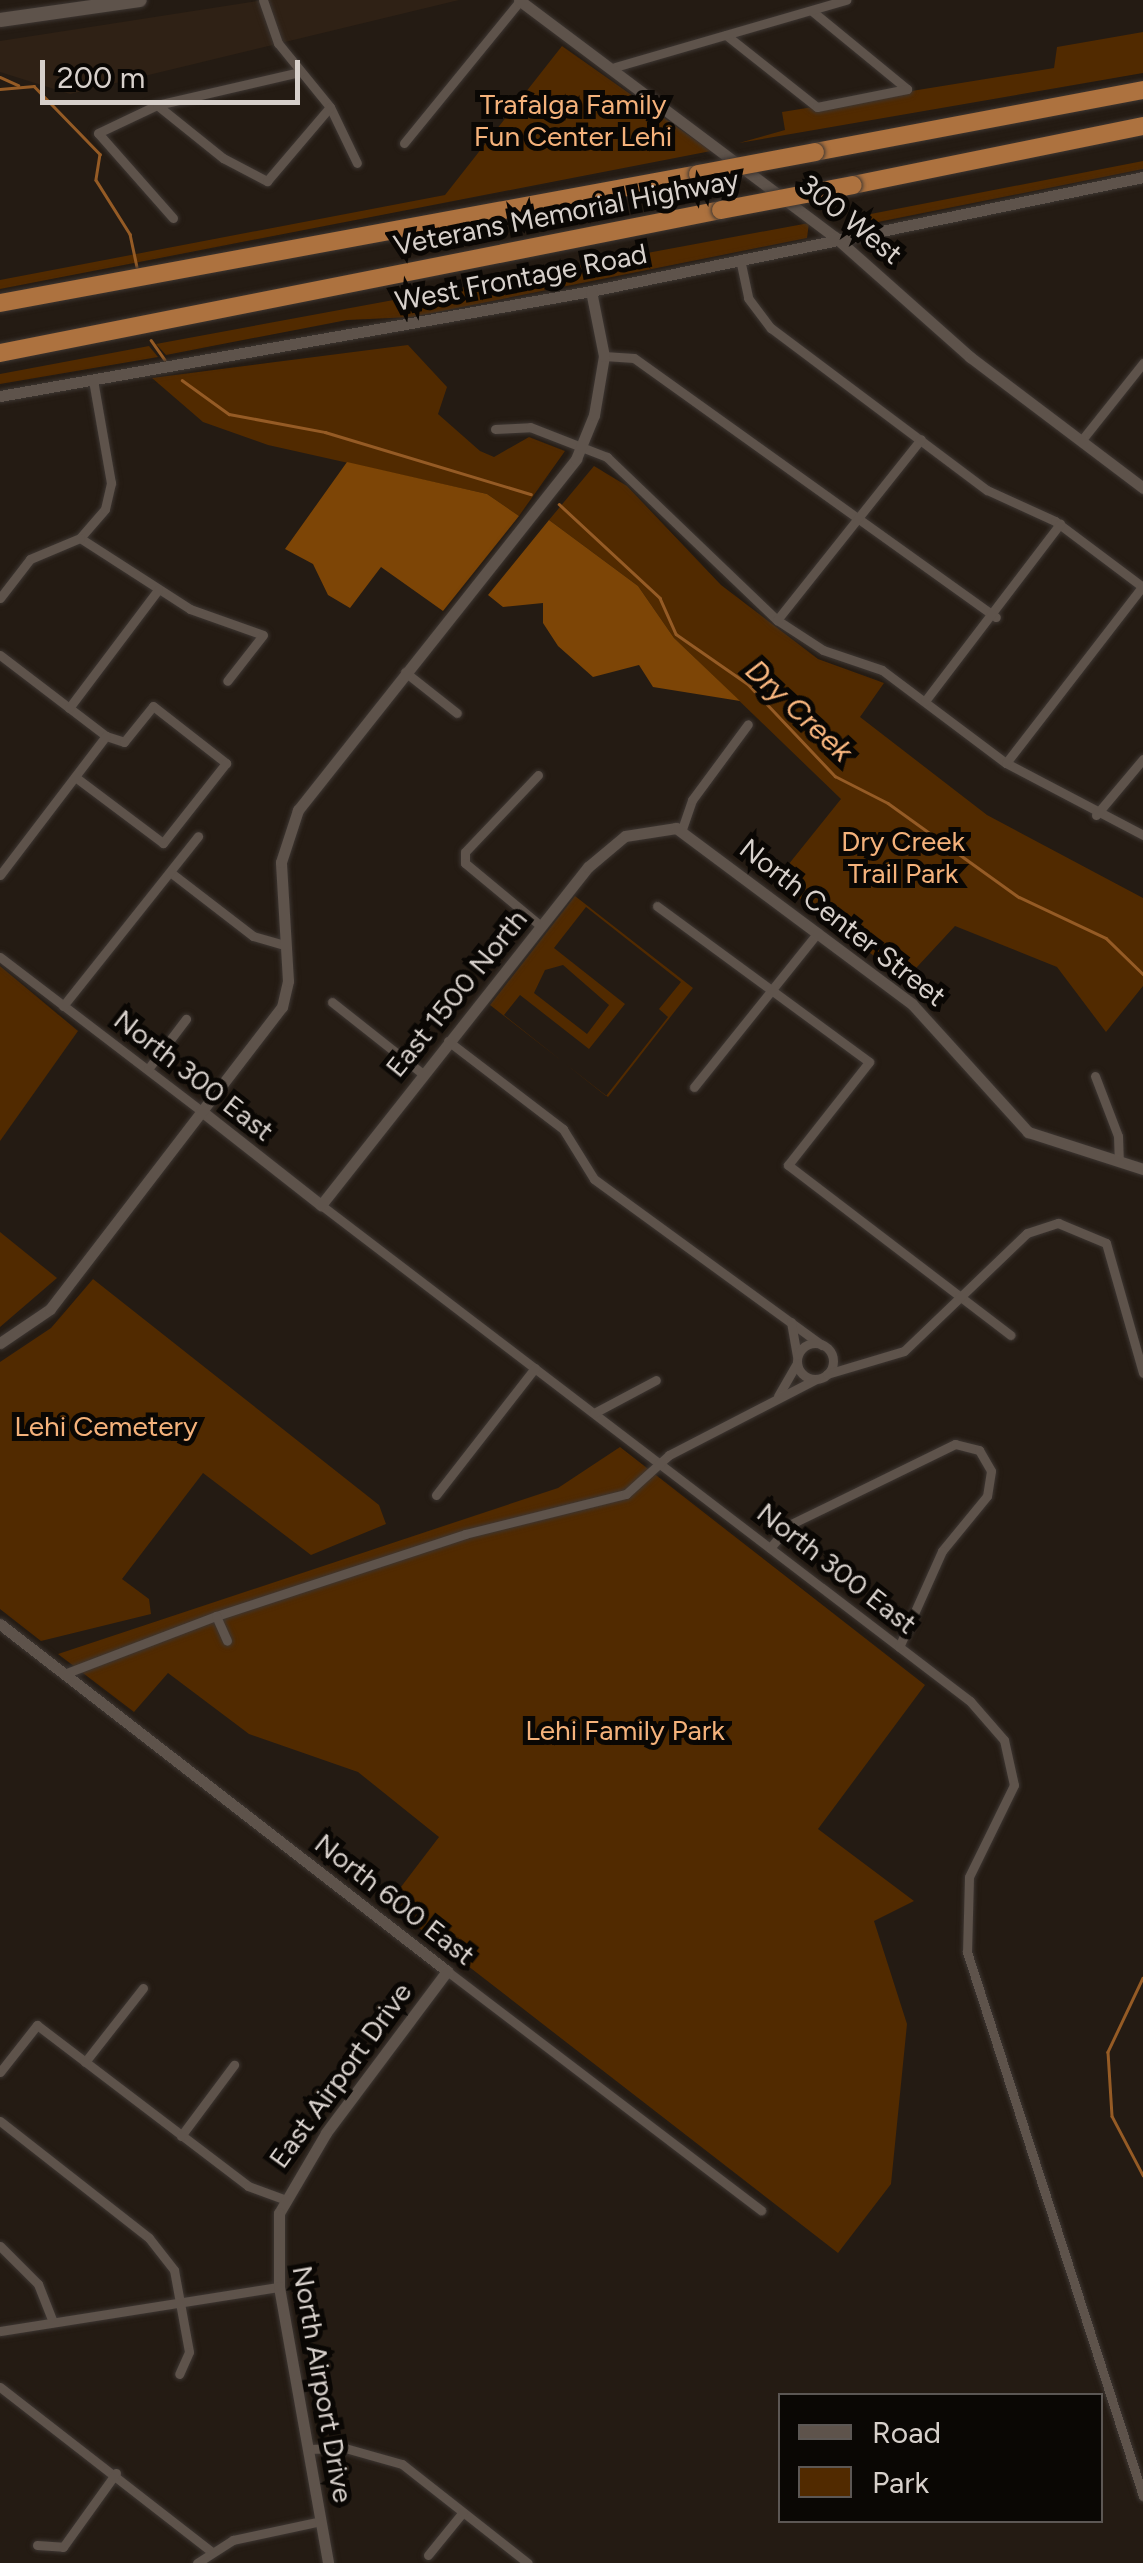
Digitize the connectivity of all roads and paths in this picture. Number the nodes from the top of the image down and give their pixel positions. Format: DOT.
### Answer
graph roads {
  1 [pos="140,0"];
  2 [pos="263,0"];
  3 [pos="846,0"];
  4 [pos="519,1"];
  5 [pos="812,11"];
  6 [pos="0,20"];
  7 [pos="726,35"];
  8 [pos="614,67"];
  9 [pos="300,72"];
  10 [pos="1143,90"];
  11 [pos="157,105"];
  12 [pos="330,107"];
  13 [pos="1143,126"];
  14 [pos="404,143"];
  15 [pos="357,163"];
  16 [pos="1143,177"];
  17 [pos="173,218"];
  18 [pos="836,237"];
  19 [pos="740,259"];
  20 [pos="591,290"];
  21 [pos="0,304"];
  22 [pos="0,352"];
  23 [pos="604,356"];
  24 [pos="1143,363"];
  25 [pos="93,380"];
  26 [pos="0,396"];
  27 [pos="495,429"];
  28 [pos="922,440"];
  29 [pos="1081,441"];
  30 [pos="582,447"];
  31 [pos="1143,488"];
  32 [pos="856,523"];
  33 [pos="1060,524"];
  34 [pos="80,538"];
  35 [pos="1142,587"];
  36 [pos="158,590"];
  37 [pos="0,598"];
  38 [pos="996,616"];
  39 [pos="777,620"];
  40 [pos="0,654"];
  41 [pos="404,672"];
  42 [pos="227,681"];
  43 [pos="925,701"];
  44 [pos="70,708"];
  45 [pos="457,713"];
  46 [pos="748,724"];
  47 [pos="106,736"];
  48 [pos="1143,759"];
  49 [pos="1006,763"];
  50 [pos="538,775"];
  51 [pos="75,777"];
  52 [pos="1096,815"];
  53 [pos="681,832"];
  54 [pos="198,836"];
  55 [pos="1143,836"];
  56 [pos="170,872"];
  57 [pos="0,875"];
  58 [pos="657,906"];
  59 [pos="541,926"];
  60 [pos="818,932"];
  61 [pos="285,945"];
  62 [pos="0,957"];
  63 [pos="774,987"];
  64 [pos="332,1002"];
  65 [pos="63,1006"];
  66 [pos="186,1019"];
  67 [pos="448,1041"];
  68 [pos="148,1070"];
  69 [pos="423,1074"];
  70 [pos="1095,1076"];
  71 [pos="694,1087"];
  72 [pos="204,1113"];
  73 [pos="1119,1161"];
  74 [pos="1143,1169"];
  75 [pos="321,1206"];
  76 [pos="964,1298"];
  77 [pos="790,1319"];
  78 [pos="1010,1336"];
  79 [pos="0,1343"];
  80 [pos="825,1347"];
  81 [pos="797,1358"];
  82 [pos="867,1362"];
  83 [pos="534,1368"];
  84 [pos="1143,1372"];
  85 [pos="822,1376"];
  86 [pos="656,1380"];
  87 [pos="776,1397"];
  88 [pos="594,1413"];
  89 [pos="662,1464"];
  90 [pos="436,1495"];
  91 [pos="770,1548"];
  92 [pos="216,1616"];
  93 [pos="0,1624"];
  94 [pos="227,1641"];
  95 [pos="899,1647"];
  96 [pos="64,1674"];
  97 [pos="448,1971"];
  98 [pos="142,1988"];
  99 [pos="85,2062"];
  100 [pos="234,2065"];
  101 [pos="0,2072"];
  102 [pos="0,2122"];
  103 [pos="181,2136"];
  104 [pos="283,2199"];
  105 [pos="761,2210"];
  106 [pos="279,2213"];
  107 [pos="0,2246"];
  108 [pos="278,2287"];
  109 [pos="184,2302"];
  110 [pos="53,2322"];
  111 [pos="0,2330"];
  112 [pos="179,2374"];
  113 [pos="0,2387"];
  114 [pos="308,2449"];
  115 [pos="116,2474"];
  116 [pos="1143,2496"];
  117 [pos="463,2512"];
  118 [pos="320,2521"];
  119 [pos="36,2545"];
  120 [pos="210,2551"];
  121 [pos="428,2555"];
  122 [pos="197,2563"];
  123 [pos="328,2563"];
  124 [pos="528,2563"];
  1 -- 6 [label="main road"];
  2 -- 9 [label="street"];
  3 -- 5 [label="street"];
  4 -- 8 [label="street, 300 West"];
  4 -- 14 [label="street"];
  5 -- 7 [label="street"];
  5 -- 7 [label="street"];
  7 -- 8 [label="street"];
  8 -- 18 [label="street, 300 West"];
  9 -- 11 [label="street"];
  9 -- 12 [label="street"];
  10 -- 21 [label="highway, Veterans Memorial Highway, bridge"];
  11 -- 12 [label="street"];
  11 -- 17 [label="street"];
  12 -- 15 [label="street"];
  13 -- 22 [label="highway, Veterans Memorial Highway, bridge"];
  16 -- 18 [label="street, West Frontage Road"];
  18 -- 19 [label="street, West Frontage Road"];
  18 -- 29 [label="street, 300 West"];
  19 -- 20 [label="street, West Frontage Road"];
  19 -- 28 [label="street"];
  20 -- 23 [label="street"];
  20 -- 25 [label="street, West Frontage Road"];
  23 -- 30 [label="street"];
  23 -- 32 [label="street"];
  24 -- 29 [label="street"];
  25 -- 26 [label="street, West Frontage Road"];
  25 -- 34 [label="street"];
  27 -- 30 [label="street"];
  28 -- 32 [label="street"];
  28 -- 33 [label="street"];
  29 -- 31 [label="street, 300 West"];
  30 -- 39 [label="street"];
  30 -- 41 [label="street"];
  32 -- 38 [label="street"];
  32 -- 39 [label="street"];
  33 -- 35 [label="street"];
  33 -- 38 [label="street"];
  34 -- 36 [label="street"];
  34 -- 37 [label="street"];
  35 -- 49 [label="street"];
  36 -- 42 [label="street"];
  36 -- 44 [label="street"];
  38 -- 43 [label="street"];
  39 -- 43 [label="street"];
  40 -- 44 [label="street"];
  41 -- 45 [label="street"];
  41 -- 61 [label="street"];
  43 -- 49 [label="street"];
  44 -- 47 [label="street"];
  46 -- 53 [label="street"];
  47 -- 51 [label="street"];
  47 -- 51 [label="street"];
  48 -- 52 [label="street"];
  49 -- 52 [label="street"];
  50 -- 59 [label="street"];
  51 -- 57 [label="street"];
  52 -- 55 [label="street"];
  53 -- 59 [label="street, East 1500 North"];
  53 -- 60 [label="street, North Center Street"];
  54 -- 56 [label="street"];
  56 -- 61 [label="street"];
  56 -- 65 [label="street"];
  58 -- 63 [label="street"];
  59 -- 67 [label="street, East 1500 North"];
  60 -- 63 [label="street"];
  60 -- 73 [label="street, North Center Street"];
  61 -- 72 [label="street"];
  62 -- 65 [label="street, North 300 East"];
  63 -- 71 [label="street"];
  63 -- 76 [label="street"];
  64 -- 69 [label="street"];
  65 -- 68 [label="street, North 300 East"];
  66 -- 68 [label="street"];
  67 -- 69 [label="street, East 1500 North"];
  67 -- 77 [label="street"];
  68 -- 72 [label="street, North 300 East"];
  69 -- 75 [label="street, East 1500 North"];
  70 -- 73 [label="street"];
  72 -- 75 [label="street, North 300 East"];
  72 -- 79 [label="street"];
  73 -- 74 [label="street, North Center Street"];
  75 -- 83 [label="street, North 300 East"];
  76 -- 78 [label="street"];
  76 -- 82 [label="street"];
  76 -- 84 [label="street"];
  77 -- 80 [label="street"];
  77 -- 81 [label="street"];
  80 -- 81 [label="street"];
  80 -- 82 [label="street"];
  80 -- 85 [label="street"];
  81 -- 85 [label="street"];
  81 -- 87 [label="street"];
  82 -- 85 [label="street"];
  83 -- 88 [label="street, North 300 East"];
  83 -- 90 [label="street"];
  85 -- 87 [label="street"];
  86 -- 88 [label="street"];
  87 -- 89 [label="street"];
  88 -- 89 [label="street, North 300 East"];
  89 -- 91 [label="street, North 300 East"];
  89 -- 92 [label="street"];
  91 -- 95 [label="street, North 300 East"];
  91 -- 95 [label="street"];
  92 -- 94 [label="street"];
  92 -- 96 [label="street"];
  93 -- 96 [label="street, North 600 East"];
  95 -- 116 [label="street, North 300 East"];
  96 -- 97 [label="street, North 600 East"];
  97 -- 104 [label="street, East Airport Drive"];
  97 -- 105 [label="street, North 600 East"];
  98 -- 99 [label="street"];
  99 -- 101 [label="street"];
  99 -- 103 [label="street"];
  100 -- 103 [label="street"];
  102 -- 109 [label="street"];
  103 -- 104 [label="street"];
  104 -- 106 [label="street, East Airport Drive"];
  106 -- 108 [label="street, North Airport Drive"];
  107 -- 110 [label="street"];
  108 -- 109 [label="street"];
  108 -- 114 [label="street, North Airport Drive"];
  109 -- 110 [label="street"];
  109 -- 112 [label="street"];
  110 -- 111 [label="street"];
  113 -- 115 [label="street"];
  114 -- 117 [label="street"];
  114 -- 118 [label="street, North Airport Drive"];
  115 -- 119 [label="street"];
  115 -- 120 [label="street"];
  117 -- 121 [label="street"];
  117 -- 124 [label="street"];
  118 -- 120 [label="street"];
  118 -- 123 [label="street, North Airport Drive"];
  120 -- 122 [label="street"];
}
